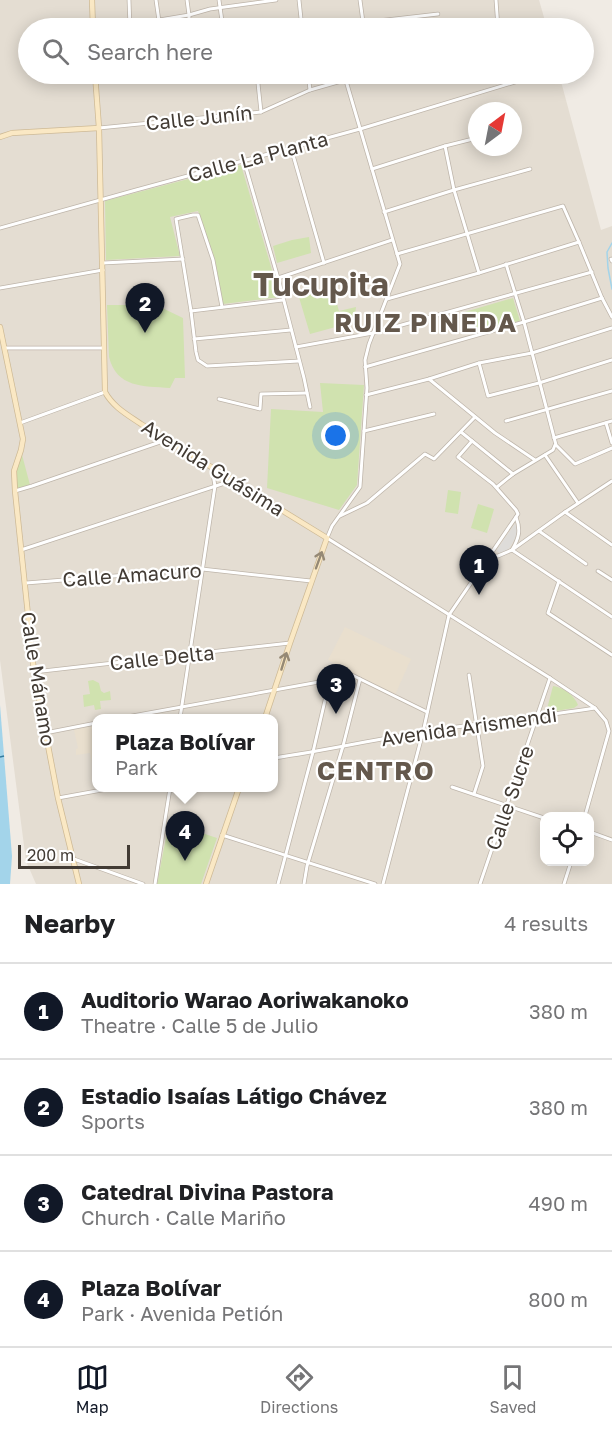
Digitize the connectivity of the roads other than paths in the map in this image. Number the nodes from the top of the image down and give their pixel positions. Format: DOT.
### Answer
graph roads {
  1 [pos="92,0"];
  2 [pos="129,0"];
  3 [pos="156,0"];
  4 [pos="187,0"];
  5 [pos="219,0"];
  6 [pos="276,0"];
  7 [pos="299,0"];
  8 [pos="360,0"];
  9 [pos="496,0"];
  10 [pos="220,8"];
  11 [pos="438,14"];
  12 [pos="189,15"];
  13 [pos="93,18"];
  14 [pos="130,18"];
  15 [pos="159,18"];
  16 [pos="171,18"];
  17 [pos="222,18"];
  18 [pos="301,18"];
  19 [pos="362,18"];
  20 [pos="400,18"];
  21 [pos="497,18"];
  22 [pos="95,84"];
  23 [pos="258,84"];
  24 [pos="309,84"];
  25 [pos="331,84"];
  26 [pos="346,84"];
  27 [pos="508,84"];
  28 [pos="310,90"];
  29 [pos="261,112"];
  30 [pos="99,128"];
  31 [pos="360,129"];
  32 [pos="0,137"];
  33 [pos="468,141"];
  34 [pos="445,147"];
  35 [pos="291,148"];
  36 [pos="244,161"];
  37 [pos="372,169"];
  38 [pos="530,169"];
  39 [pos="454,190"];
  40 [pos="101,200"];
  41 [pos="384,212"];
  42 [pos="0,228"];
  43 [pos="468,234"];
  44 [pos="392,240"];
  45 [pos="579,242"];
  46 [pos="397,254"];
  47 [pos="183,259"];
  48 [pos="103,263"];
  49 [pos="324,263"];
  50 [pos="506,264"];
  51 [pos="103,270"];
  52 [pos="592,272"];
  53 [pos="479,273"];
  54 [pos="278,278"];
  55 [pos="0,288"];
  56 [pos="514,294"];
  57 [pos="602,298"];
  58 [pos="387,299"];
  59 [pos="283,300"];
  60 [pos="222,307"];
  61 [pos="191,311"];
  62 [pos="612,317"];
  63 [pos="524,322"];
  64 [pos="0,327"];
  65 [pos="612,328"];
  66 [pos="291,330"];
  67 [pos="373,333"];
  68 [pos="194,339"];
  69 [pos="296,347"];
  70 [pos="5,348"];
  71 [pos="105,348"];
  72 [pos="532,353"];
  73 [pos="612,360"];
  74 [pos="299,361"];
  75 [pos="479,363"];
  76 [pos="365,366"];
  77 [pos="429,379"];
  78 [pos="539,383"];
  79 [pos="612,391"];
  80 [pos="105,392"];
  81 [pos="307,393"];
  82 [pos="366,395"];
  83 [pos="219,399"];
  84 [pos="310,408"];
  85 [pos="547,409"];
  86 [pos="434,414"];
  87 [pos="475,417"];
  88 [pos="506,421"];
  89 [pos="612,421"];
  90 [pos="20,423"];
  91 [pos="606,423"];
  92 [pos="364,431"];
  93 [pos="461,432"];
  94 [pos="554,438"];
  95 [pos="166,440"];
  96 [pos="472,441"];
  97 [pos="612,443"];
  98 [pos="556,445"];
  99 [pos="612,448"];
  100 [pos="545,455"];
  101 [pos="535,460"];
  102 [pos="212,467"];
  103 [pos="513,474"];
  104 [pos="233,480"];
  105 [pos="612,481"];
  106 [pos="215,486"];
  107 [pos="497,488"];
  108 [pos="15,491"];
  109 [pos="578,503"];
  110 [pos="565,512"];
  111 [pos="339,516"];
  112 [pos="516,517"];
  113 [pos="539,531"];
  114 [pos="327,538"];
  115 [pos="612,545"];
  116 [pos="21,550"];
  117 [pos="512,550"];
  118 [pos="488,556"];
  119 [pos="586,564"];
  120 [pos="202,569"];
  121 [pos="598,571"];
  122 [pos="612,580"];
  123 [pos="559,581"];
  124 [pos="312,582"];
  125 [pos="24,583"];
  126 [pos="449,615"];
  127 [pos="612,618"];
  128 [pos="290,643"];
  129 [pos="189,655"];
  130 [pos="612,655"];
  131 [pos="34,672"];
  132 [pos="469,675"];
  133 [pos="550,678"];
  134 [pos="360,679"];
  135 [pos="330,680"];
  136 [pos="275,690"];
  137 [pos="181,708"];
  138 [pos="595,708"];
  139 [pos="427,712"];
  140 [pos="145,714"];
  141 [pos="180,714"];
  142 [pos="266,714"];
  143 [pos="538,717"];
  144 [pos="92,724"];
  145 [pos="476,725"];
  146 [pos="423,732"];
  147 [pos="45,733"];
  148 [pos="343,746"];
  149 [pos="313,752"];
  150 [pos="278,757"];
  151 [pos="452,786"];
  152 [pos="92,792"];
  153 [pos="169,792"];
  154 [pos="238,792"];
  155 [pos="474,794"];
  156 [pos="58,798"];
  157 [pos="507,806"];
  158 [pos="586,812"];
  159 [pos="540,817"];
  160 [pos="594,833"];
  161 [pos="222,835"];
  162 [pos="612,840"];
  163 [pos="285,856"];
  164 [pos="73,859"];
  165 [pos="309,863"];
  166 [pos="569,866"];
  167 [pos="79,884"];
  168 [pos="143,884"];
  169 [pos="155,884"];
  170 [pos="206,884"];
  171 [pos="278,884"];
  172 [pos="304,884"];
  173 [pos="375,884"];
  174 [pos="383,884"];
  175 [pos="480,884"];
  176 [pos="564,884"];
  1 -- 13 [label="main road"];
  2 -- 14 [label="street"];
  3 -- 15 [label="street"];
  4 -- 12 [label="street"];
  5 -- 10 [label="street"];
  6 -- 10 [label="street"];
  7 -- 18 [label="street"];
  8 -- 19 [label="street"];
  9 -- 21 [label="street"];
  10 -- 12 [label="street"];
  10 -- 17 [label="street"];
  11 -- 20 [label="street"];
  12 -- 16 [label="street"];
  22 -- 30 [label="main road"];
  23 -- 29 [label="street"];
  24 -- 28 [label="street"];
  25 -- 28 [label="street, Calle Junín"];
  26 -- 31 [label="street"];
  27 -- 31 [label="street, Calle La Planta"];
  28 -- 29 [label="street, Calle Junín"];
  29 -- 30 [label="street, Calle Junín"];
  30 -- 32 [label="main road"];
  30 -- 40 [label="main road"];
  31 -- 35 [label="street, Calle La Planta"];
  31 -- 37 [label="street"];
  33 -- 34 [label="street"];
  34 -- 37 [label="street"];
  34 -- 39 [label="street"];
  35 -- 36 [label="street, Calle La Planta"];
  35 -- 49 [label="street"];
  36 -- 40 [label="street, Calle La Planta"];
  36 -- 54 [label="street"];
  37 -- 41 [label="street"];
  38 -- 39 [label="street"];
  39 -- 41 [label="street"];
  39 -- 43 [label="street"];
  40 -- 42 [label="street, Calle La Planta"];
  40 -- 48 [label="main road"];
  41 -- 44 [label="street"];
  43 -- 45 [label="street"];
  43 -- 46 [label="street"];
  43 -- 53 [label="street"];
  44 -- 46 [label="street"];
  44 -- 49 [label="street"];
  45 -- 50 [label="street"];
  45 -- 52 [label="street"];
  46 -- 58 [label="street"];
  47 -- 48 [label="street"];
  47 -- 60 [label="street"];
  47 -- 61 [label="street"];
  48 -- 51 [label="main road"];
  49 -- 54 [label="street"];
  50 -- 53 [label="street"];
  50 -- 56 [label="street"];
  51 -- 55 [label="street"];
  51 -- 71 [label="main road"];
  52 -- 56 [label="street"];
  52 -- 57 [label="street"];
  53 -- 58 [label="street"];
  54 -- 59 [label="street"];
  56 -- 63 [label="street"];
  56 -- 67 [label="street"];
  57 -- 62 [label="street"];
  57 -- 63 [label="street"];
  58 -- 67 [label="street"];
  59 -- 60 [label="street"];
  59 -- 66 [label="street"];
  60 -- 61 [label="street"];
  61 -- 68 [label="street"];
  63 -- 72 [label="street"];
  63 -- 76 [label="street"];
  64 -- 70 [label="main road, Calle Mánamo"];
  65 -- 72 [label="street"];
  66 -- 68 [label="street"];
  66 -- 69 [label="street"];
  67 -- 69 [label="street"];
  67 -- 76 [label="street"];
  68 -- 74 [label="street"];
  69 -- 74 [label="street"];
  70 -- 71 [label="street"];
  70 -- 90 [label="main road, Calle Mánamo"];
  71 -- 80 [label="main road"];
  72 -- 75 [label="street"];
  72 -- 78 [label="street"];
  73 -- 78 [label="street"];
  74 -- 81 [label="street"];
  75 -- 77 [label="street"];
  75 -- 78 [label="street"];
  76 -- 82 [label="street"];
  77 -- 82 [label="street"];
  77 -- 87 [label="street"];
  78 -- 85 [label="street"];
  79 -- 85 [label="street"];
  80 -- 90 [label="street"];
  80 -- 95 [label="main road, Avenida Guásima"];
  81 -- 83 [label="street"];
  81 -- 84 [label="street"];
  82 -- 92 [label="street"];
  85 -- 88 [label="street"];
  85 -- 94 [label="street"];
  86 -- 92 [label="street"];
  87 -- 93 [label="street"];
  87 -- 101 [label="street"];
  89 -- 91 [label="street"];
  90 -- 108 [label="main road, Calle Mánamo"];
  91 -- 94 [label="street"];
  91 -- 97 [label="street"];
  92 -- 111 [label="street"];
  93 -- 96 [label="street"];
  93 -- 111 [label="street"];
  94 -- 98 [label="street"];
  95 -- 102 [label="main road, Avenida Guásima"];
  95 -- 108 [label="street"];
  96 -- 103 [label="street"];
  96 -- 107 [label="street"];
  98 -- 99 [label="street"];
  98 -- 100 [label="street"];
  100 -- 101 [label="street"];
  100 -- 109 [label="street"];
  101 -- 103 [label="street"];
  102 -- 104 [label="main road, Avenida Guásima"];
  102 -- 106 [label="street"];
  103 -- 107 [label="street"];
  104 -- 106 [label="street"];
  104 -- 114 [label="main road, Avenida Guásima"];
  105 -- 109 [label="street"];
  106 -- 116 [label="street"];
  106 -- 120 [label="street"];
  107 -- 112 [label="street"];
  108 -- 116 [label="main road, Calle Mánamo"];
  109 -- 110 [label="street"];
  110 -- 113 [label="street"];
  110 -- 115 [label="street"];
  111 -- 114 [label="street"];
  112 -- 117 [label="street"];
  112 -- 118 [label="street"];
  113 -- 117 [label="street"];
  113 -- 119 [label="street"];
  124 -- 114 [label="main road, one-way"];
  114 -- 126 [label="street, Avenida Guásima"];
  116 -- 125 [label="main road, Calle Mánamo"];
  117 -- 118 [label="street"];
  117 -- 123 [label="street"];
  118 -- 126 [label="street"];
  120 -- 124 [label="street, Calle Amacuro"];
  120 -- 125 [label="street, Calle Amacuro"];
  120 -- 129 [label="street"];
  121 -- 122 [label="street"];
  123 -- 127 [label="street"];
  123 -- 130 [label="street"];
  124 -- 128 [label="main road"];
  125 -- 131 [label="main road, Calle Mánamo"];
  126 -- 133 [label="street, Avenida Guásima"];
  126 -- 139 [label="street"];
  128 -- 129 [label="street, Calle Delta"];
  136 -- 128 [label="main road, one-way"];
  129 -- 131 [label="street, Calle Delta"];
  129 -- 137 [label="street"];
  131 -- 147 [label="main road, Calle Mánamo"];
  132 -- 145 [label="street"];
  133 -- 138 [label="street, Avenida Guásima"];
  133 -- 143 [label="street, Calle Sucre"];
  134 -- 135 [label="street"];
  134 -- 139 [label="street"];
  134 -- 148 [label="street"];
  135 -- 136 [label="street"];
  135 -- 149 [label="street"];
  136 -- 137 [label="street"];
  136 -- 142 [label="main road"];
  137 -- 140 [label="street"];
  137 -- 141 [label="street"];
  138 -- 143 [label="street, Avenida Arismendi"];
  138 -- 158 [label="street"];
  139 -- 146 [label="street"];
  143 -- 145 [label="street, Avenida Arismendi"];
  143 -- 157 [label="street, Calle Sucre"];
  144 -- 147 [label="street"];
  145 -- 146 [label="street, Avenida Arismendi"];
  145 -- 155 [label="street"];
  146 -- 148 [label="street, Avenida Arismendi"];
  146 -- 174 [label="street"];
  147 -- 156 [label="main road, Calle Mánamo"];
  148 -- 149 [label="street, Avenida Arismendi"];
  148 -- 165 [label="street"];
  149 -- 150 [label="street, Avenida Arismendi"];
  149 -- 163 [label="street"];
  151 -- 155 [label="street"];
  152 -- 156 [label="street"];
  153 -- 169 [label="street"];
  154 -- 161 [label="main road"];
  155 -- 157 [label="street"];
  156 -- 164 [label="main road, Calle Mánamo"];
  157 -- 159 [label="street"];
  157 -- 175 [label="street, Calle Sucre"];
  160 -- 162 [label="street"];
  161 -- 163 [label="street"];
  161 -- 170 [label="main road"];
  163 -- 165 [label="street"];
  163 -- 171 [label="street"];
  164 -- 167 [label="main road, Calle Mánamo"];
  164 -- 168 [label="street"];
  165 -- 172 [label="street"];
  165 -- 173 [label="street"];
  166 -- 176 [label="street"];
}
